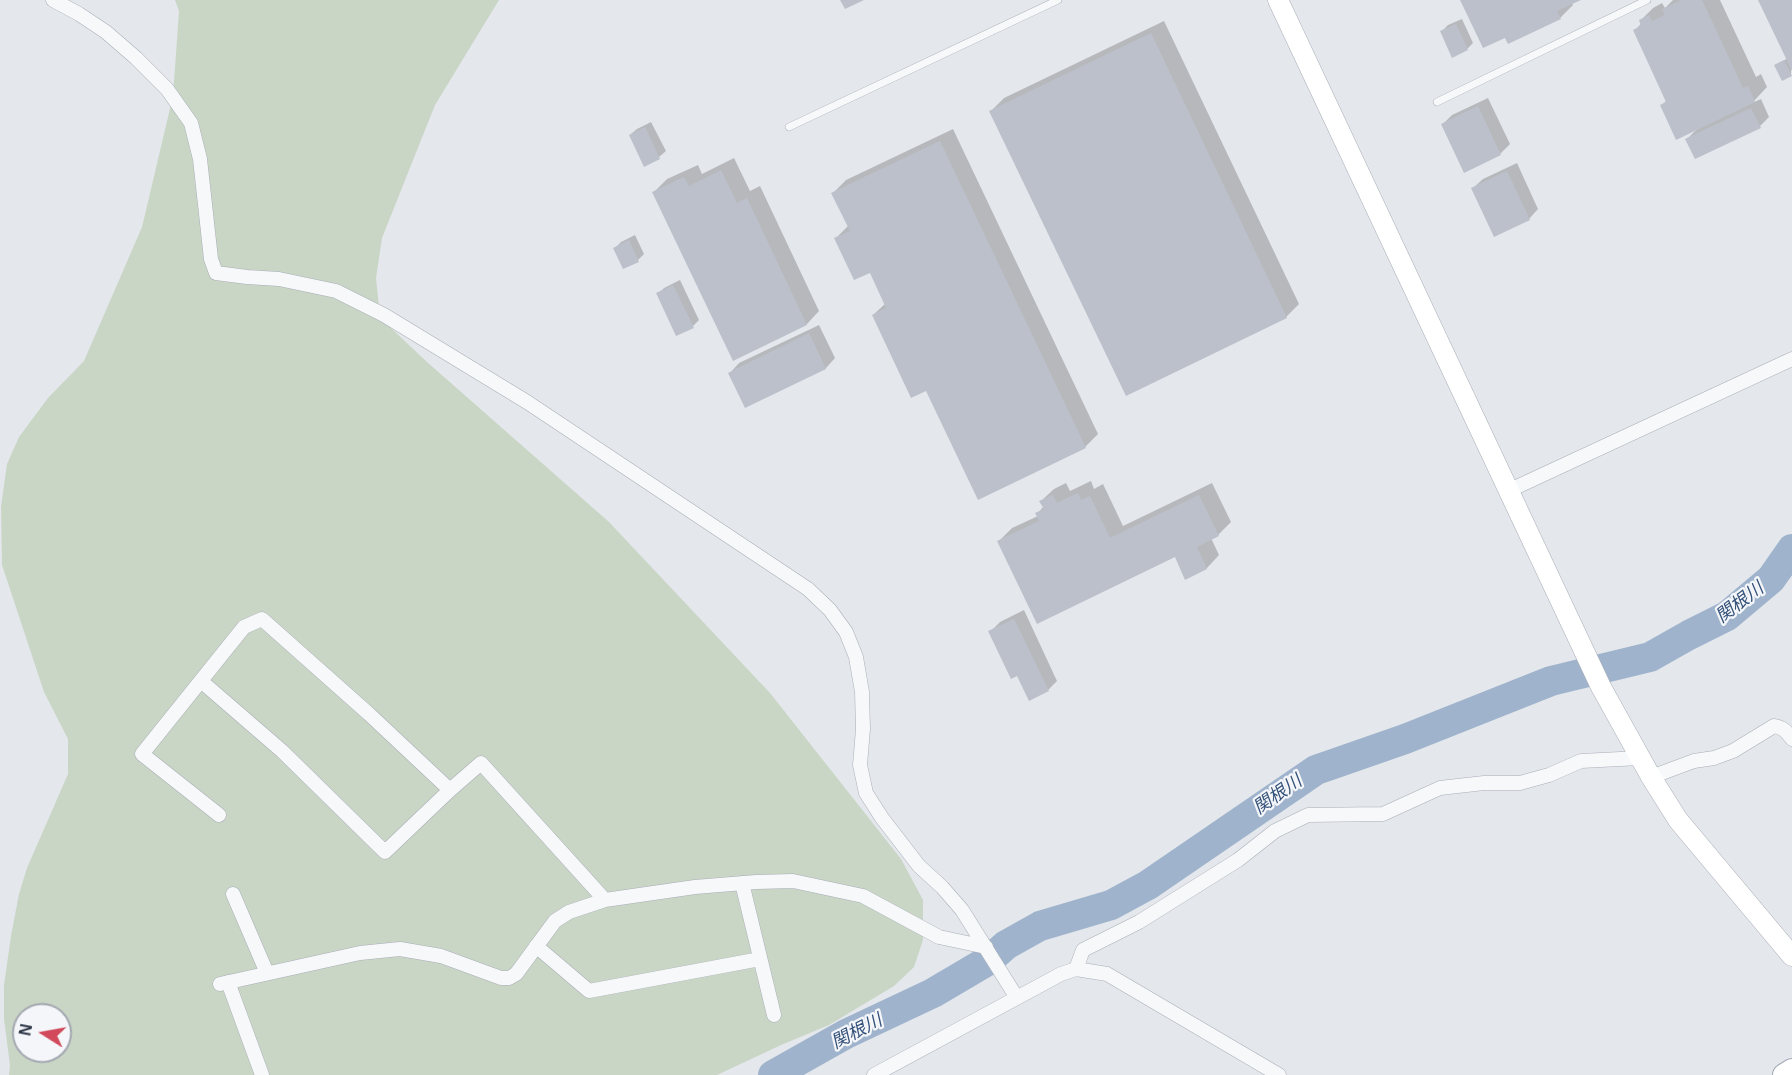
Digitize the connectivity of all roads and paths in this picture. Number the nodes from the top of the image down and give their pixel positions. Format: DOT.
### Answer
graph roads {
  1 [pos="53,0"];
  2 [pos="1058,0"];
  3 [pos="1278,0"];
  4 [pos="1647,0"];
  5 [pos="1437,102"];
  6 [pos="789,127"];
  7 [pos="1792,359"];
  8 [pos="1510,490"];
  9 [pos="201,681"];
  10 [pos="1792,739"];
  11 [pos="1640,758"];
  12 [pos="1651,777"];
  13 [pos="450,790"];
  14 [pos="219,815"];
  15 [pos="742,883"];
  16 [pos="232,894"];
  17 [pos="605,900"];
  18 [pos="536,946"];
  19 [pos="986,947"];
  20 [pos="1792,956"];
  21 [pos="760,959"];
  22 [pos="1076,969"];
  23 [pos="267,973"];
  24 [pos="1017,998"];
  25 [pos="774,1015"];
  26 [pos="1792,1070"];
  27 [pos="262,1075"];
  28 [pos="874,1075"];
  29 [pos="1279,1075"];
  30 [pos="1784,1075"];
  1 -- 19 [label="street"];
  2 -- 6 [label="lane"];
  3 -- 8 [label="street"];
  4 -- 5 [label="lane"];
  7 -- 8 [label="street"];
  8 -- 11 [label="street"];
  9 -- 13 [label="street"];
  9 -- 13 [label="street"];
  9 -- 14 [label="street"];
  10 -- 12 [label="street"];
  11 -- 12 [label="street"];
  11 -- 22 [label="street"];
  12 -- 20 [label="street"];
  13 -- 17 [label="street"];
  15 -- 17 [label="street"];
  15 -- 19 [label="street"];
  15 -- 21 [label="street"];
  16 -- 23 [label="street"];
  17 -- 18 [label="street"];
  18 -- 21 [label="street"];
  18 -- 23 [label="street"];
  19 -- 24 [label="street"];
  21 -- 25 [label="street"];
  22 -- 24 [label="street"];
  22 -- 29 [label="street"];
  23 -- 27 [label="street"];
  24 -- 28 [label="street"];
  26 -- 30 [label="main road"];
}
